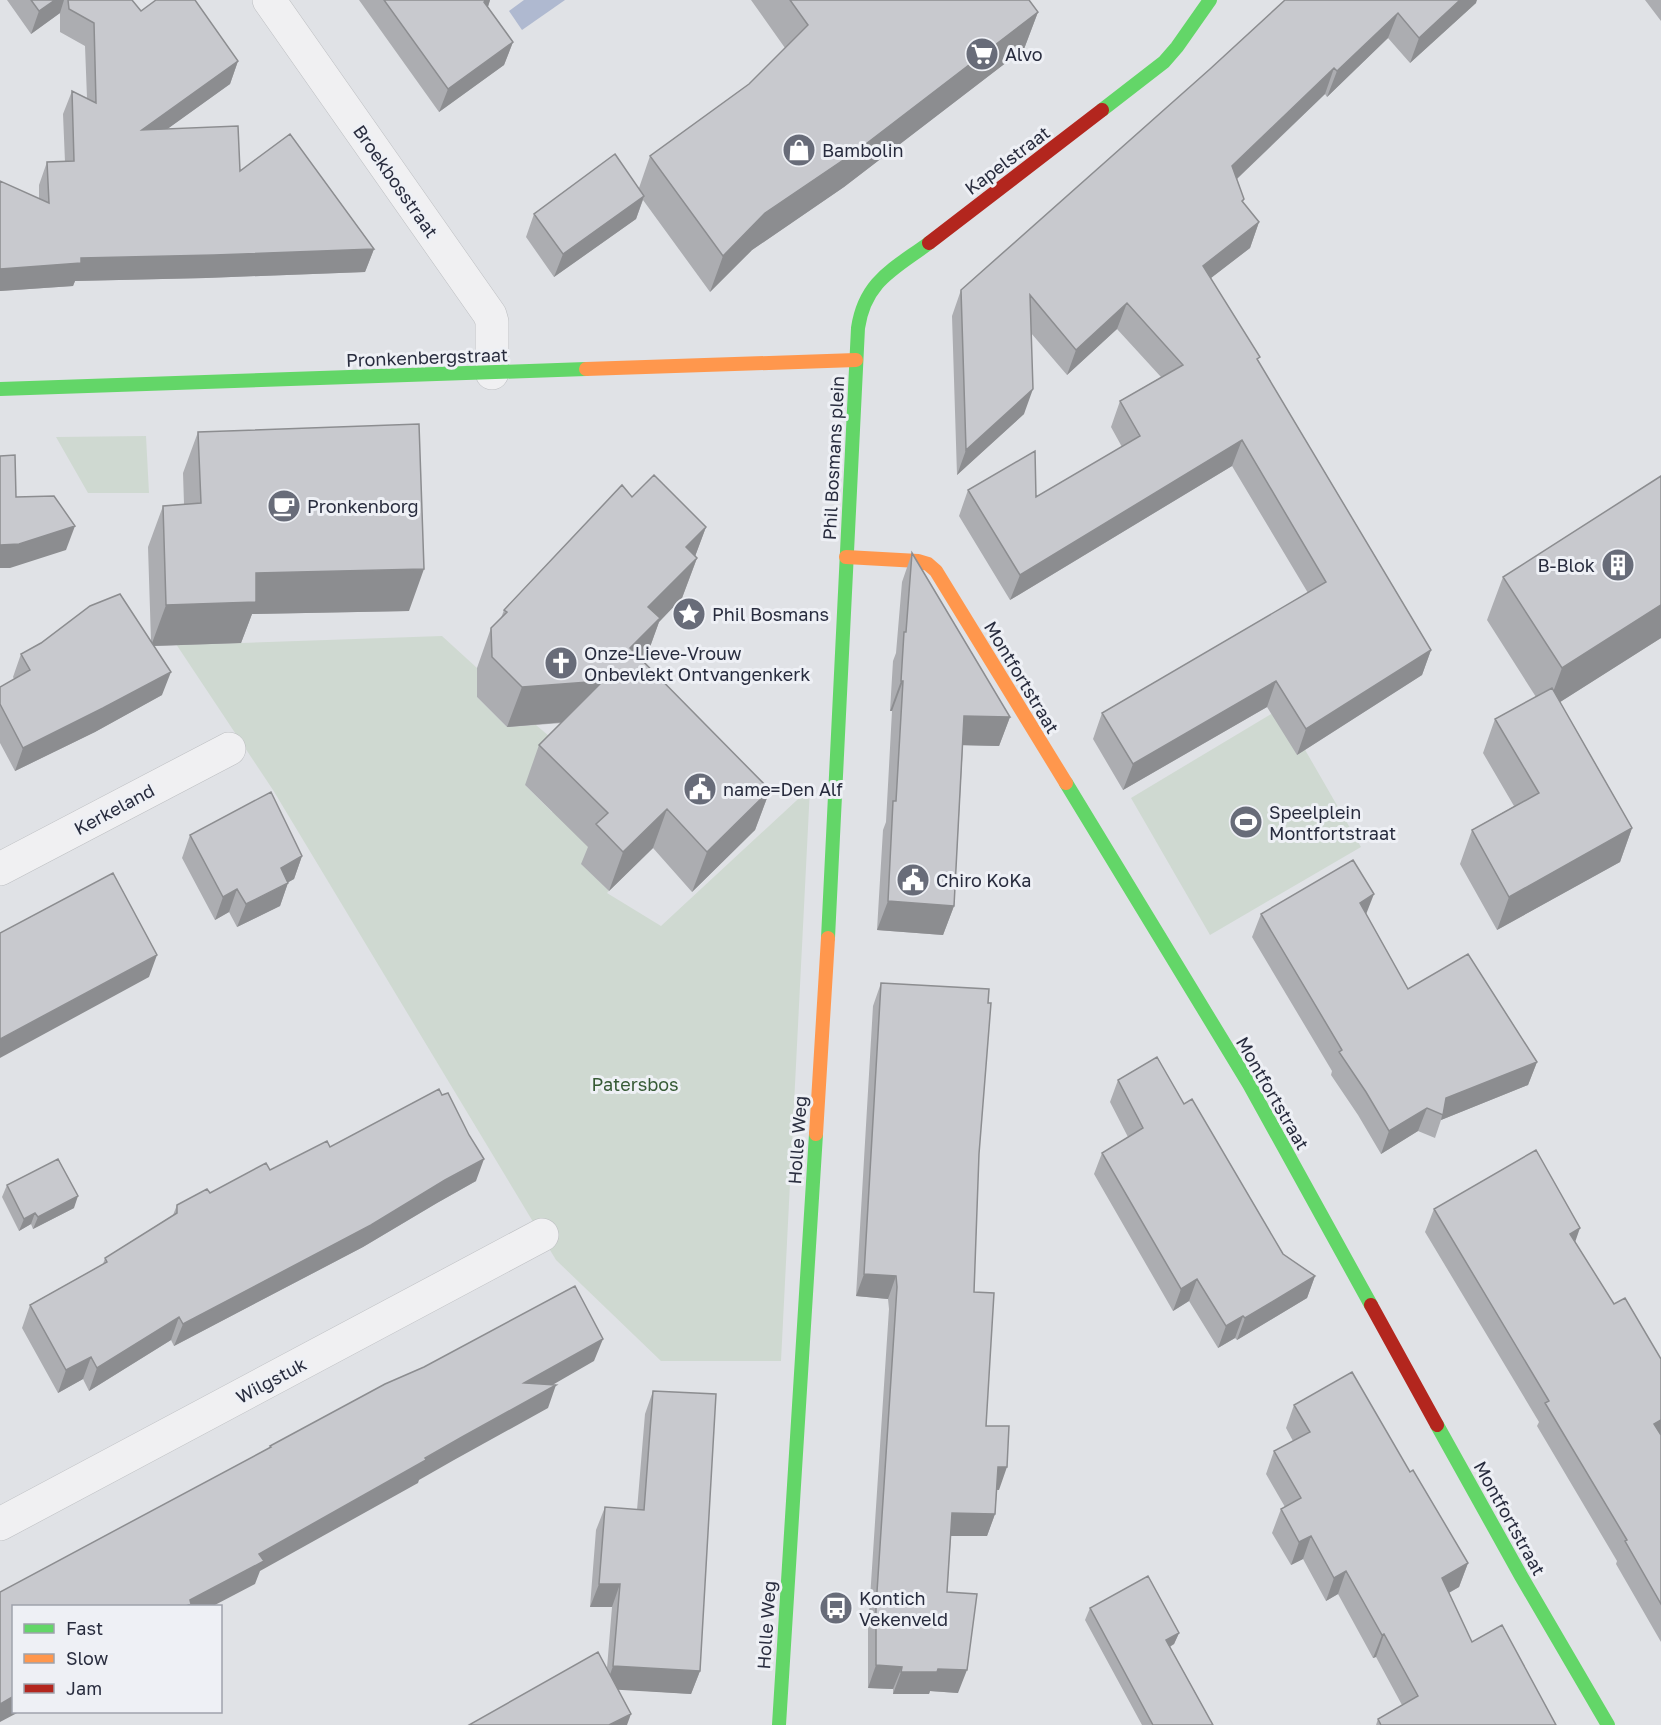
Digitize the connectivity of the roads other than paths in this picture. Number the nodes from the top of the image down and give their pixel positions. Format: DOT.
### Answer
graph roads {
  1 [pos="269,0"];
  2 [pos="1210,0"];
  3 [pos="856,360"];
  4 [pos="492,373"];
  5 [pos="0,389"];
  6 [pos="846,557"];
  7 [pos="229,749"];
  8 [pos="0,869"];
  9 [pos="542,1235"];
  10 [pos="0,1524"];
  11 [pos="778,1725"];
  12 [pos="1608,1725"];
  1 -- 4 [label="street, Broekbosstraat"];
  2 -- 3 [label="street, Kapelstraat"];
  3 -- 4 [label="street, Pronkenbergstraat"];
  3 -- 6 [label="street, Phil Bosmans plein"];
  4 -- 5 [label="street, Pronkenbergstraat"];
  6 -- 11 [label="street, Holle Weg"];
  6 -- 12 [label="street, Montfortstraat"];
  7 -- 8 [label="street, Kerkeland"];
  9 -- 10 [label="street, Wilgstuk"];
}
